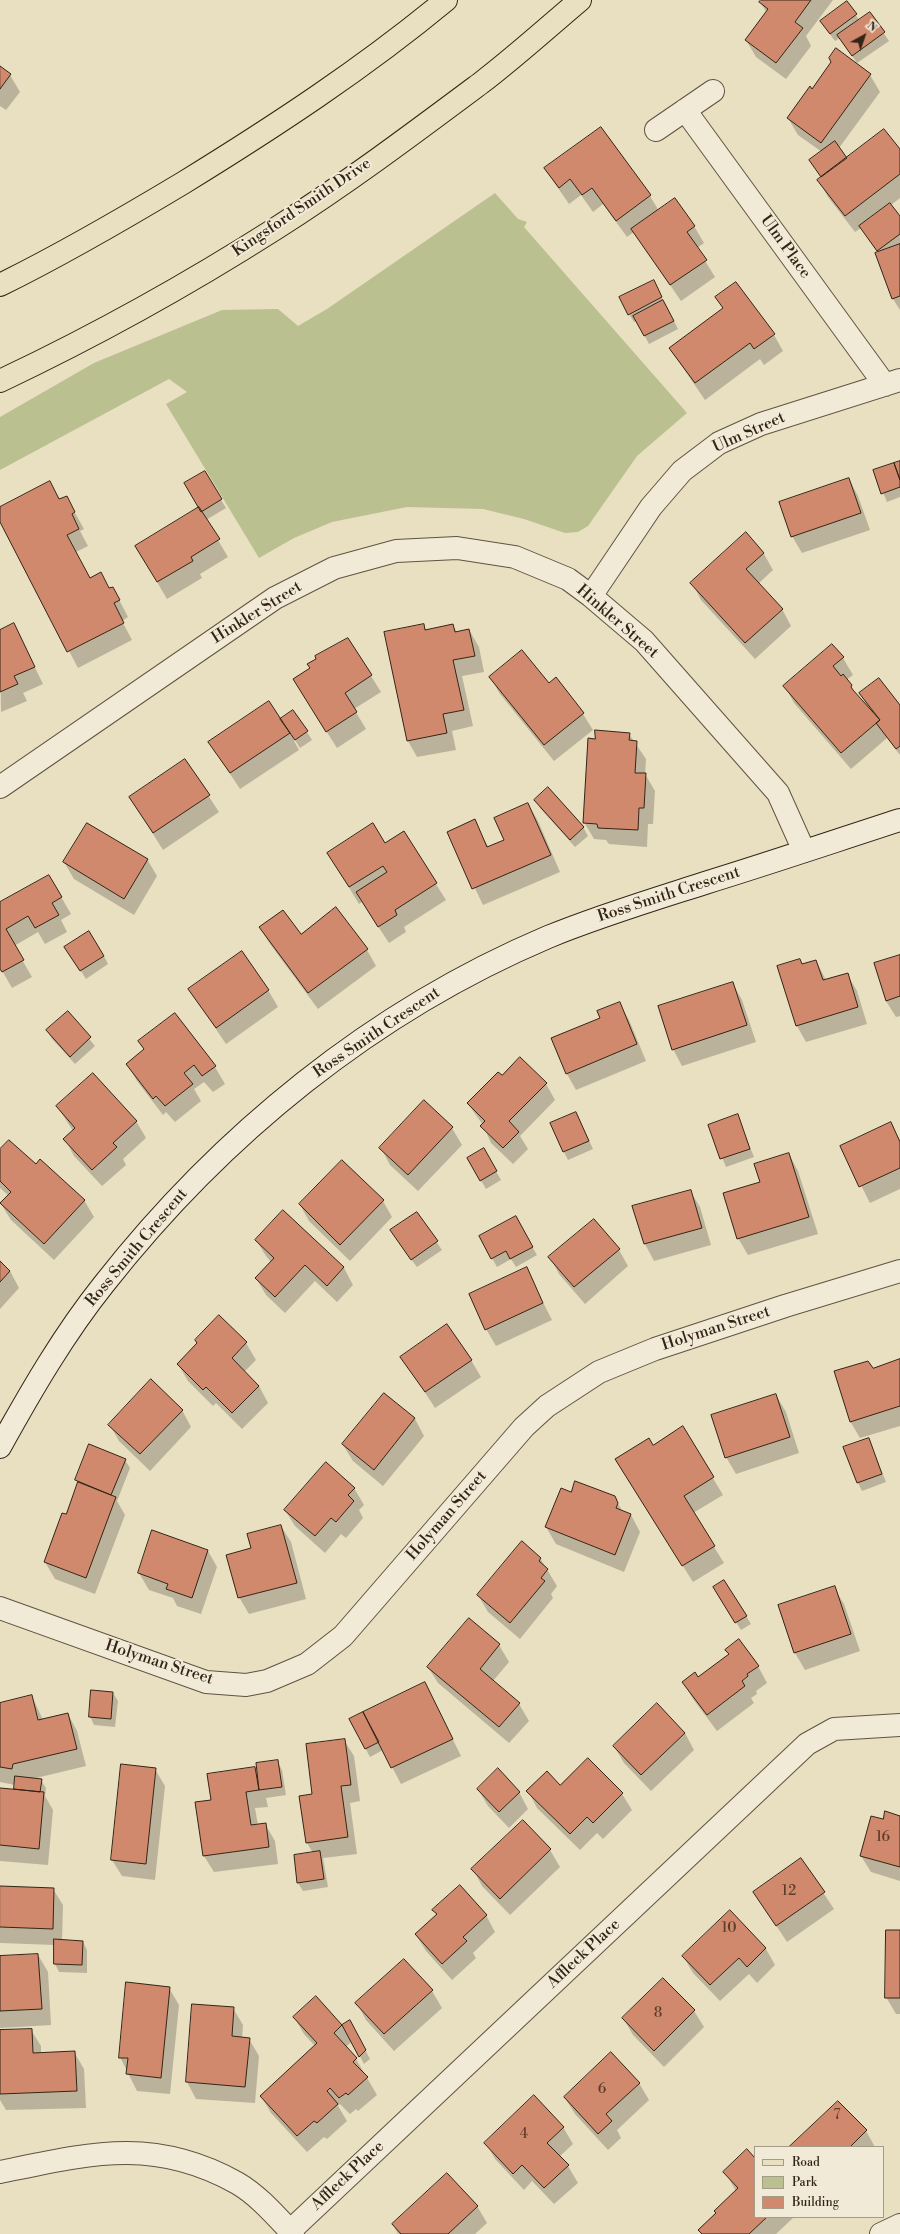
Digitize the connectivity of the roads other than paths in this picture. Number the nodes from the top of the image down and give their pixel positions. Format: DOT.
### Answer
graph roads {
  1 [pos="446,0"];
  2 [pos="580,0"];
  3 [pos="713,91"];
  4 [pos="685,110"];
  5 [pos="656,130"];
  6 [pos="0,285"];
  7 [pos="0,381"];
  8 [pos="892,382"];
  9 [pos="591,596"];
  10 [pos="0,787"];
  11 [pos="900,820"];
  12 [pos="804,851"];
  13 [pos="900,1271"];
  14 [pos="0,1447"];
  15 [pos="0,1608"];
  16 [pos="900,1725"];
  17 [pos="0,2172"];
  18 [pos="900,2225"];
  19 [pos="292,2232"];
  20 [pos="881,2234"];
  1 -- 6 [label="main road"];
  2 -- 7 [label="main road, Kingsford Smith Drive"];
  3 -- 4 [label="street"];
  4 -- 5 [label="street"];
  4 -- 8 [label="street, Ulm Place"];
  8 -- 9 [label="street, Ulm Street"];
  9 -- 10 [label="street, Hinkler Street"];
  9 -- 12 [label="street, Hinkler Street"];
  11 -- 12 [label="street, Ross Smith Crescent"];
  12 -- 14 [label="street, Ross Smith Crescent"];
  13 -- 15 [label="street, Holyman Street"];
  16 -- 19 [label="street, Affleck Place"];
  17 -- 19 [label="street"];
  18 -- 20 [label="street"];
}
